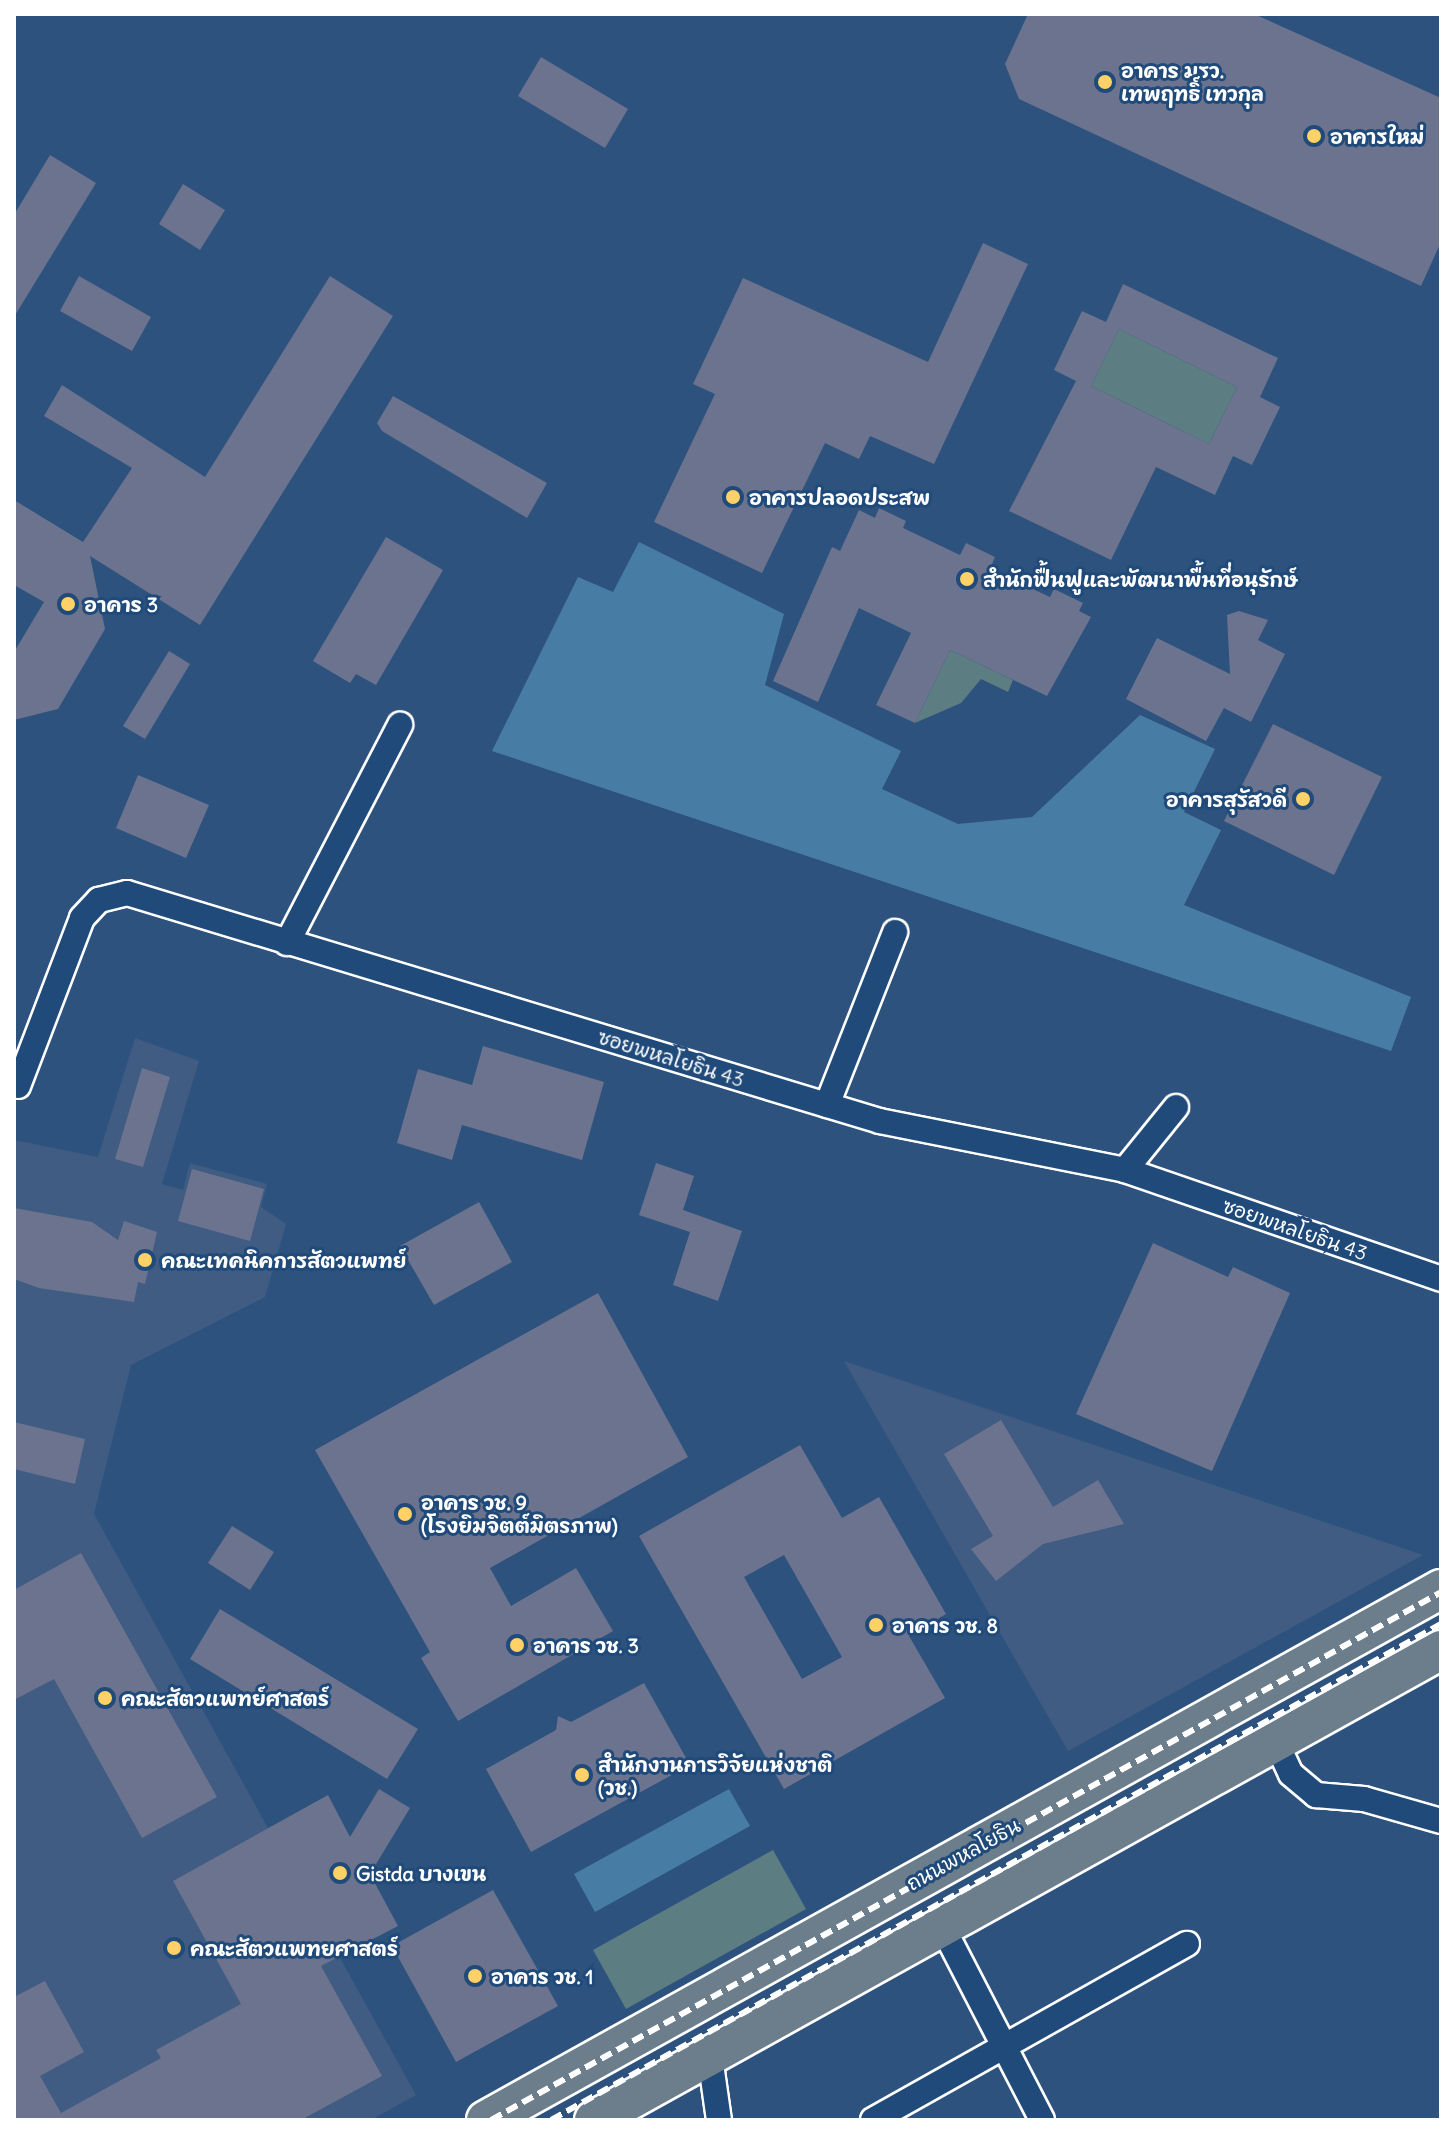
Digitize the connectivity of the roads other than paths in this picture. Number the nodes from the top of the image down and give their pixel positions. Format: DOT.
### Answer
graph roads {
  1 [pos="400,725"];
  2 [pos="895,932"];
  3 [pos="287,943"];
  4 [pos="18,1086"];
  5 [pos="827,1105"];
  6 [pos="1176,1107"];
  7 [pos="1125,1170"];
  8 [pos="1441,1279"];
  9 [pos="1441,1589"];
  10 [pos="1394,1615"];
  11 [pos="1431,1655"];
  12 [pos="1276,1742"];
  13 [pos="1441,1821"];
  14 [pos="942,1926"];
  15 [pos="1187,1944"];
  16 [pos="1002,2050"];
  17 [pos="710,2057"];
  18 [pos="486,2120"];
  19 [pos="594,2120"];
  20 [pos="719,2120"];
  21 [pos="873,2120"];
  22 [pos="1042,2120"];
  1 -- 3 [label="street"];
  2 -- 5 [label="street"];
  3 -- 4 [label="street, ซอยพหลโยธิน 43"];
  3 -- 5 [label="street, ซอยพหลโยธิน 43"];
  5 -- 7 [label="street, ซอยพหลโยธิน 43"];
  6 -- 7 [label="street"];
  7 -- 8 [label="street, ซอยพหลโยธิน 43"];
  9 -- 10 [label="main road, ถนนพหลโยธิน"];
  10 -- 11 [label="main road"];
  10 -- 18 [label="main road, ถนนพหลโยธิน"];
  11 -- 12 [label="main road"];
  12 -- 13 [label="street"];
  12 -- 14 [label="main road"];
  14 -- 16 [label="street"];
  14 -- 17 [label="main road"];
  15 -- 16 [label="street"];
  16 -- 21 [label="street"];
  16 -- 22 [label="street"];
  17 -- 19 [label="main road"];
  17 -- 20 [label="street"];
}
